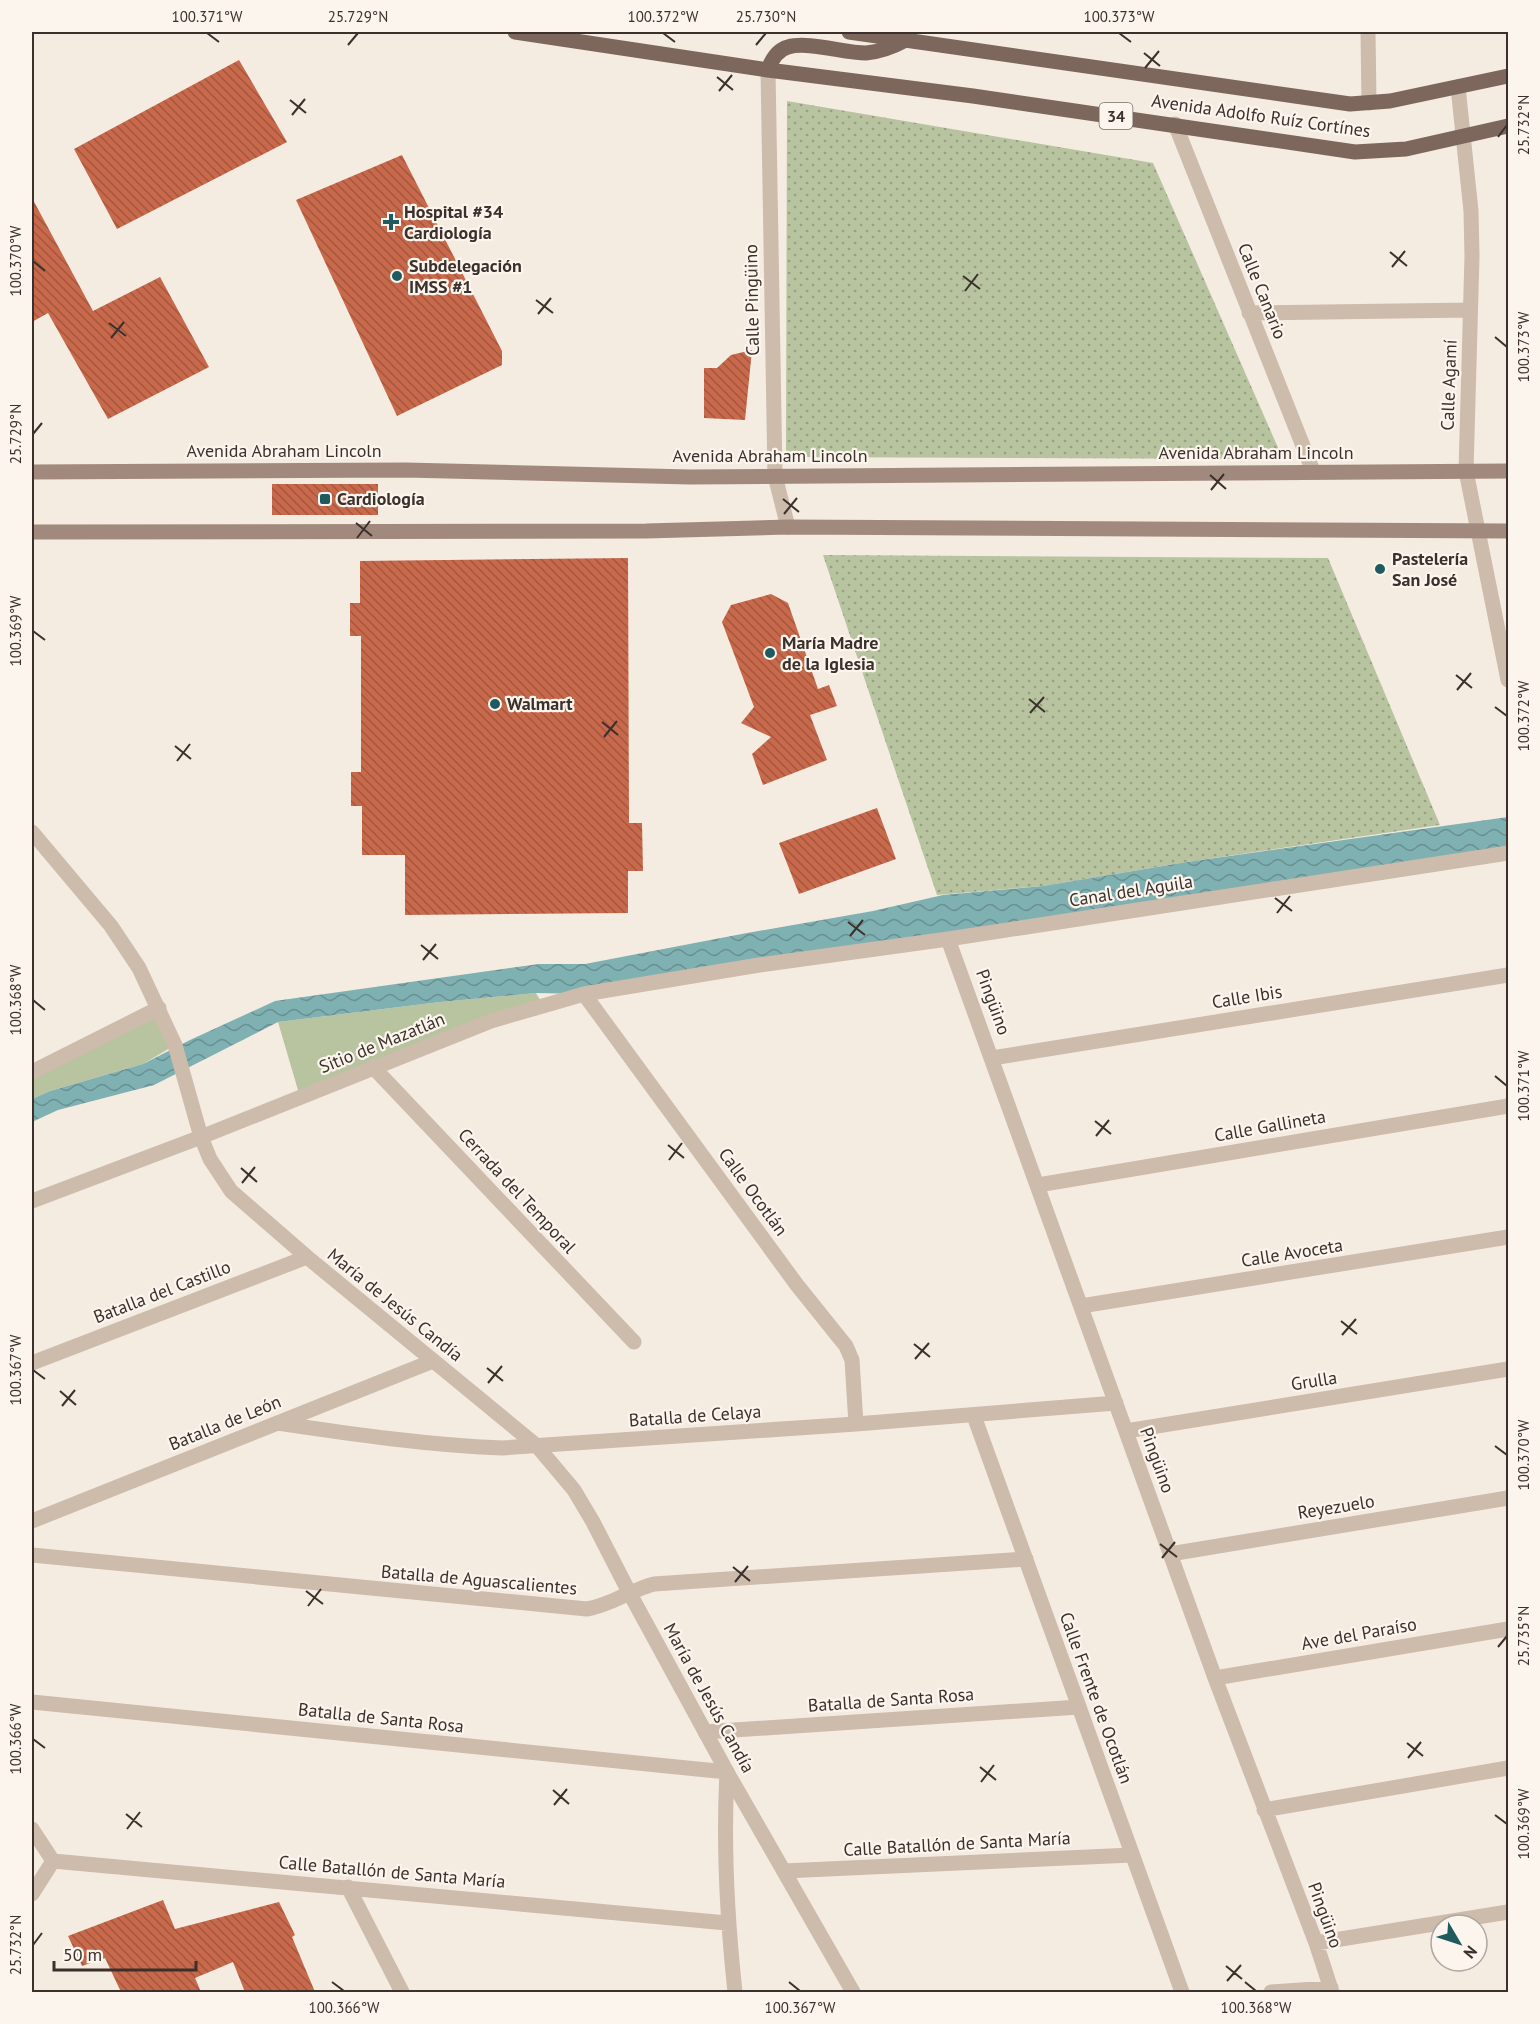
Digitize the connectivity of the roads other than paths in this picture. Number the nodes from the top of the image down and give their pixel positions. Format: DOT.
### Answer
graph roads {
  1 [pos="515,32"];
  2 [pos="849,32"];
  3 [pos="1368,32"];
  4 [pos="906,40"];
  5 [pos="768,70"];
  6 [pos="1509,76"];
  7 [pos="1458,87"];
  8 [pos="1370,103"];
  9 [pos="1175,124"];
  10 [pos="1509,126"];
  11 [pos="1464,136"];
  12 [pos="1470,310"];
  13 [pos="1250,314"];
  14 [pos="1313,471"];
  15 [pos="1466,471"];
  16 [pos="1509,471"];
  17 [pos="32,472"];
  18 [pos="775,476"];
  19 [pos="788,527"];
  20 [pos="1479,531"];
  21 [pos="1509,531"];
  22 [pos="32,532"];
  23 [pos="1508,676"];
  24 [pos="32,832"];
  25 [pos="38,847"];
  26 [pos="1509,852"];
  27 [pos="948,939"];
  28 [pos="759,965"];
  29 [pos="1509,975"];
  30 [pos="584,994"];
  31 [pos="159,1008"];
  32 [pos="992,1058"];
  33 [pos="373,1067"];
  34 [pos="32,1070"];
  35 [pos="1509,1106"];
  36 [pos="201,1137"];
  37 [pos="1038,1185"];
  38 [pos="32,1201"];
  39 [pos="1509,1238"];
  40 [pos="306,1257"];
  41 [pos="1081,1306"];
  42 [pos="634,1342"];
  43 [pos="433,1361"];
  44 [pos="32,1363"];
  45 [pos="1509,1369"];
  46 [pos="1116,1403"];
  47 [pos="974,1416"];
  48 [pos="277,1423"];
  49 [pos="856,1424"];
  50 [pos="1126,1431"];
  51 [pos="537,1446"];
  52 [pos="1509,1498"];
  53 [pos="32,1521"];
  54 [pos="1170,1554"];
  55 [pos="32,1556"];
  56 [pos="1026,1559"];
  57 [pos="629,1592"];
  58 [pos="1509,1629"];
  59 [pos="1215,1678"];
  60 [pos="32,1702"];
  61 [pos="1079,1707"];
  62 [pos="705,1732"];
  63 [pos="1509,1768"];
  64 [pos="727,1773"];
  65 [pos="1264,1810"];
  66 [pos="32,1829"];
  67 [pos="1132,1855"];
  68 [pos="52,1860"];
  69 [pos="784,1871"];
  70 [pos="348,1887"];
  71 [pos="32,1894"];
  72 [pos="1509,1912"];
  73 [pos="727,1923"];
  74 [pos="1316,1943"];
  75 [pos="1331,1990"];
  76 [pos="402,1992"];
  77 [pos="735,1992"];
  78 [pos="853,1992"];
  79 [pos="1182,1992"];
  80 [pos="1271,1992"];
  1 -- 5 [label="main road, 34"];
  2 -- 4 [label="main road"];
  3 -- 8 [label="street"];
  4 -- 5 [label="main road"];
  4 -- 8 [label="main road"];
  5 -- 9 [label="main road, Avenida Adolfo Ruíz Cortínes / 34"];
  5 -- 18 [label="street, Calle Pingüino"];
  6 -- 7 [label="main road"];
  7 -- 8 [label="main road"];
  7 -- 11 [label="street, Calle Agamí"];
  9 -- 11 [label="main road, Avenida Adolfo Ruíz Cortínes / 34"];
  9 -- 13 [label="street, Calle Canario"];
  10 -- 11 [label="main road, 34"];
  11 -- 12 [label="street, Calle Agamí"];
  12 -- 13 [label="street"];
  12 -- 15 [label="street, Calle Agamí"];
  13 -- 14 [label="street, Calle Canario"];
  14 -- 15 [label="main road, Avenida Abraham Lincoln"];
  14 -- 18 [label="main road, Avenida Abraham Lincoln"];
  15 -- 16 [label="main road, Avenida Abraham Lincoln"];
  15 -- 20 [label="street, Calle Agamí"];
  17 -- 18 [label="main road, Avenida Abraham Lincoln"];
  18 -- 19 [label="street, Calle Pingüino"];
  19 -- 20 [label="main road"];
  19 -- 22 [label="main road"];
  20 -- 21 [label="main road"];
  20 -- 23 [label="street, Calle Agamí"];
  24 -- 25 [label="street, María de Jesús Candía"];
  25 -- 31 [label="street, María de Jesús Candía"];
  26 -- 27 [label="street, Canal del Aguila"];
  27 -- 28 [label="street, Canal del Aguila"];
  27 -- 32 [label="street, Pingüino"];
  28 -- 30 [label="street, Sitio de Mazatlán"];
  29 -- 32 [label="street, Calle Ibis"];
  30 -- 33 [label="street, Sitio de Mazatlán"];
  30 -- 49 [label="street, Calle Ocotlán"];
  31 -- 34 [label="street"];
  31 -- 36 [label="street, María de Jesús Candía"];
  32 -- 37 [label="street, Pingüino"];
  33 -- 36 [label="street, Sitio de Mazatlán"];
  33 -- 42 [label="street, Cerrada del Temporal"];
  35 -- 37 [label="street, Calle Gallineta"];
  36 -- 38 [label="street, Sitio de Mazatlán"];
  36 -- 40 [label="street, María de Jesús Candía"];
  37 -- 41 [label="street, Pingüino"];
  39 -- 41 [label="street, Calle Avoceta"];
  40 -- 43 [label="street, María de Jesús Candía"];
  40 -- 44 [label="street, Batalla del Castillo"];
  41 -- 46 [label="street, Pingüino"];
  43 -- 48 [label="street, Batalla de León"];
  43 -- 51 [label="street, María de Jesús Candía"];
  45 -- 50 [label="street, Grulla"];
  46 -- 47 [label="street, Batalla de Celaya"];
  46 -- 50 [label="street, Pingüino"];
  47 -- 49 [label="street, Batalla de Celaya"];
  47 -- 56 [label="street, Calle Frente de Ocotlán"];
  48 -- 51 [label="street, Batalla de Celaya"];
  48 -- 53 [label="street, Batalla de León"];
  49 -- 51 [label="street, Batalla de Celaya"];
  50 -- 54 [label="street, Pingüino"];
  51 -- 57 [label="street, María de Jesús Candía"];
  52 -- 54 [label="street, Reyezuelo"];
  54 -- 59 [label="street, Pingüino"];
  55 -- 57 [label="street, Batalla de Aguascalientes"];
  56 -- 57 [label="street, Batalla de Aguascalientes"];
  56 -- 61 [label="street, Calle Frente de Ocotlán"];
  57 -- 62 [label="street, María de Jesús Candía"];
  58 -- 59 [label="street, Ave del Paraíso"];
  59 -- 65 [label="street, Pingüino"];
  60 -- 64 [label="street, Batalla de Santa Rosa"];
  61 -- 62 [label="street, Batalla de Santa Rosa"];
  61 -- 67 [label="street, Calle Frente de Ocotlán"];
  62 -- 64 [label="street, María de Jesús Candía"];
  63 -- 65 [label="street"];
  64 -- 69 [label="street, María de Jesús Candía"];
  64 -- 73 [label="street"];
  65 -- 74 [label="street, Pingüino"];
  66 -- 68 [label="street"];
  67 -- 69 [label="street, Calle Batallón de Santa María"];
  67 -- 79 [label="street, Calle Frente de Ocotlán"];
  68 -- 70 [label="street, Calle Batallón de Santa María"];
  68 -- 71 [label="street"];
  69 -- 78 [label="street, María de Jesús Candía"];
  70 -- 73 [label="street, Calle Batallón de Santa María"];
  70 -- 76 [label="street"];
  72 -- 74 [label="street"];
  73 -- 77 [label="street"];
  74 -- 75 [label="street, Pingüino"];
  75 -- 80 [label="street"];
}
